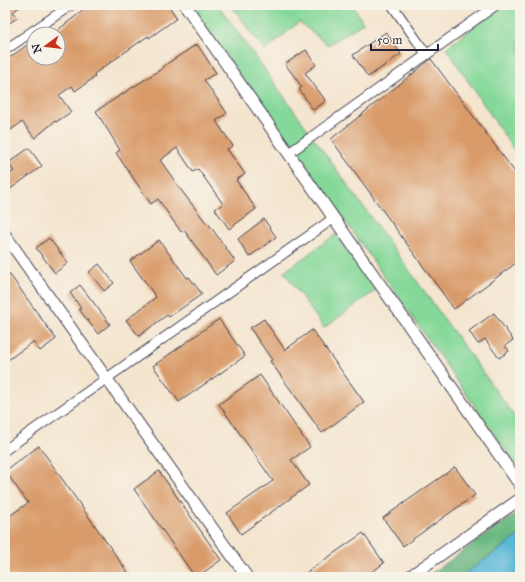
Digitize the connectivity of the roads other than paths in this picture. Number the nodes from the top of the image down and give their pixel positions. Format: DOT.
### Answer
graph roads {
  1 [pos="71,5"];
  2 [pos="185,5"];
  3 [pos="392,5"];
  4 [pos="496,5"];
  5 [pos="5,50"];
  6 [pos="427,54"];
  7 [pos="289,153"];
  8 [pos="334,218"];
  9 [pos="5,235"];
  10 [pos="106,378"];
  11 [pos="5,450"];
  12 [pos="520,485"];
  13 [pos="520,499"];
  14 [pos="246,577"];
  15 [pos="409,577"];
  1 -- 5 [label="street"];
  2 -- 7 [label="street"];
  3 -- 6 [label="street"];
  4 -- 6 [label="street"];
  6 -- 7 [label="street"];
  7 -- 8 [label="street"];
  8 -- 10 [label="street"];
  8 -- 12 [label="street"];
  9 -- 10 [label="street"];
  10 -- 11 [label="street"];
  10 -- 14 [label="street"];
  13 -- 15 [label="street"];
}
